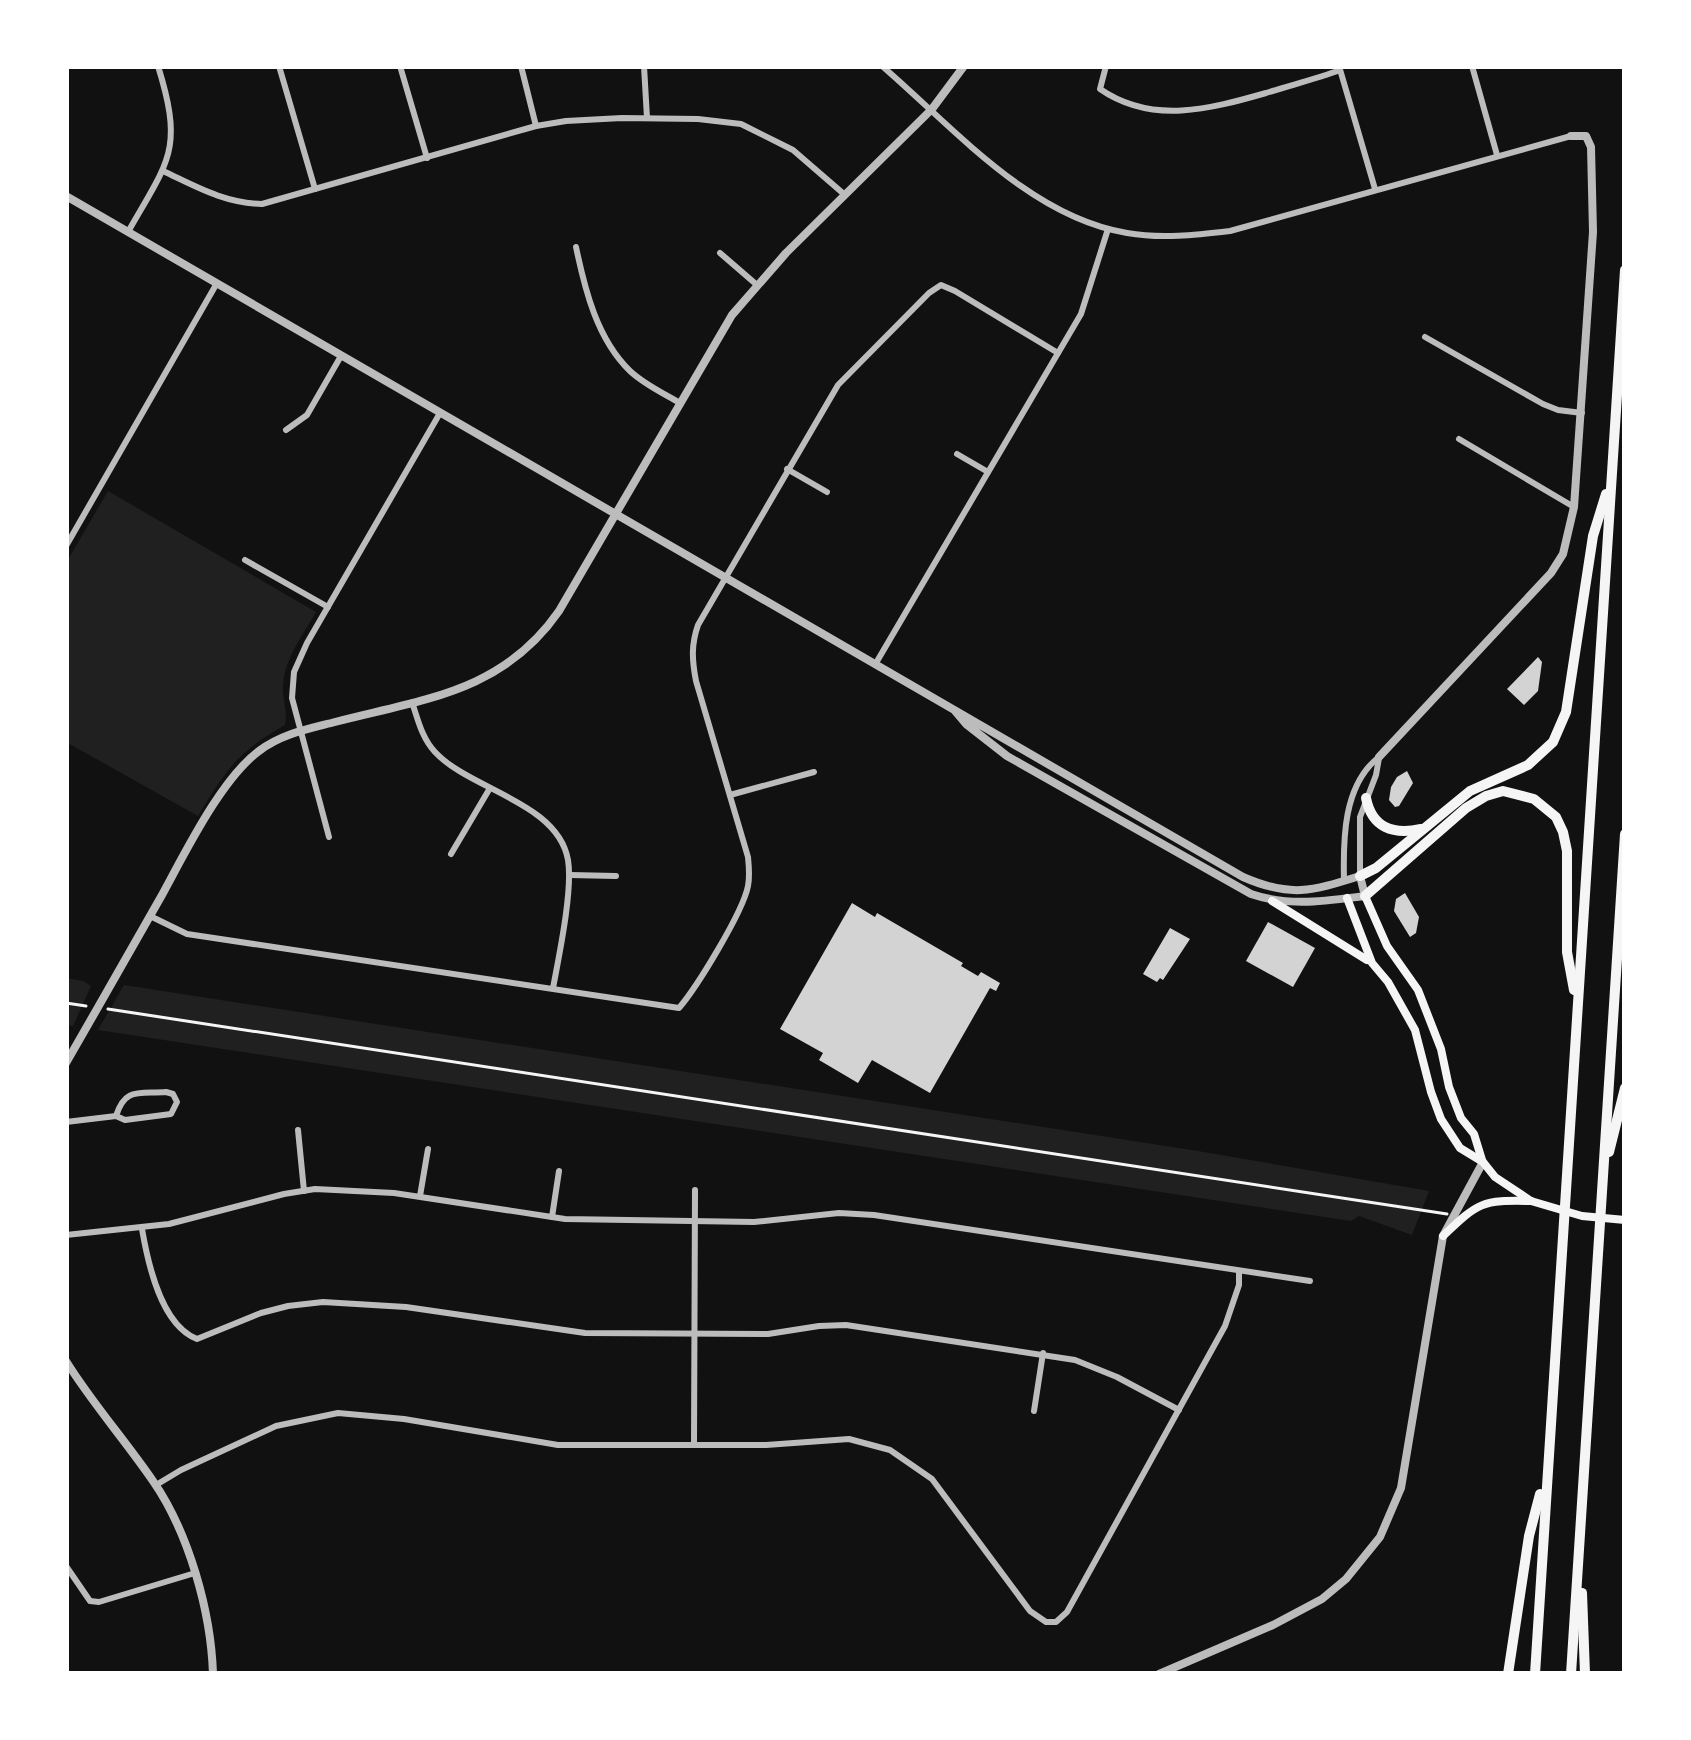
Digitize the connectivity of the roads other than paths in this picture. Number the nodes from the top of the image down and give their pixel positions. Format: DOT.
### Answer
graph roads {
  1 [pos="158,66"];
  2 [pos="279,66"];
  3 [pos="400,66"];
  4 [pos="520,66"];
  5 [pos="644,66"];
  6 [pos="882,66"];
  7 [pos="964,66"];
  8 [pos="1106,66"];
  9 [pos="1472,66"];
  10 [pos="1340,68"];
  11 [pos="932,109"];
  12 [pos="647,118"];
  13 [pos="536,126"];
  14 [pos="1571,136"];
  15 [pos="1498,156"];
  16 [pos="427,158"];
  17 [pos="163,171"];
  18 [pos="315,190"];
  19 [pos="1375,191"];
  20 [pos="845,195"];
  21 [pos="66,196"];
  22 [pos="1108,229"];
  23 [pos="128,232"];
  24 [pos="576,247"];
  25 [pos="720,253"];
  26 [pos="1625,270"];
  27 [pos="217,283"];
  28 [pos="757,285"];
  29 [pos="1425,337"];
  30 [pos="1058,353"];
  31 [pos="341,356"];
  32 [pos="680,403"];
  33 [pos="1582,412"];
  34 [pos="440,413"];
  35 [pos="286,430"];
  36 [pos="1459,439"];
  37 [pos="957,454"];
  38 [pos="788,469"];
  39 [pos="988,472"];
  40 [pos="1612,473"];
  41 [pos="827,492"];
  42 [pos="1574,507"];
  43 [pos="614,515"];
  44 [pos="66,546"];
  45 [pos="245,560"];
  46 [pos="725,579"];
  47 [pos="328,607"];
  48 [pos="875,665"];
  49 [pos="412,702"];
  50 [pos="955,711"];
  51 [pos="300,731"];
  52 [pos="1379,758"];
  53 [pos="814,772"];
  54 [pos="490,788"];
  55 [pos="730,795"];
  56 [pos="1366,797"];
  57 [pos="1422,829"];
  58 [pos="1625,834"];
  59 [pos="329,837"];
  60 [pos="451,854"];
  61 [pos="570,874"];
  62 [pos="616,876"];
  63 [pos="1360,877"];
  64 [pos="1344,881"];
  65 [pos="1365,896"];
  66 [pos="1347,898"];
  67 [pos="1272,901"];
  68 [pos="150,916"];
  69 [pos="1372,963"];
  70 [pos="553,990"];
  71 [pos="1577,1008"];
  72 [pos="66,1063"];
  73 [pos="1625,1088"];
  74 [pos="116,1116"];
  75 [pos="66,1122"];
  76 [pos="298,1130"];
  77 [pos="428,1149"];
  78 [pos="1483,1162"];
  79 [pos="559,1171"];
  80 [pos="1603,1172"];
  81 [pos="694,1190"];
  82 [pos="304,1191"];
  83 [pos="420,1196"];
  84 [pos="1532,1201"];
  85 [pos="551,1217"];
  86 [pos="1625,1220"];
  87 [pos="695,1221"];
  88 [pos="142,1229"];
  89 [pos="66,1235"];
  90 [pos="1443,1236"];
  91 [pos="1239,1271"];
  92 [pos="1310,1281"];
  93 [pos="695,1334"];
  94 [pos="1043,1353"];
  95 [pos="66,1361"];
  96 [pos="1179,1410"];
  97 [pos="1034,1411"];
  98 [pos="694,1445"];
  99 [pos="1548,1468"];
  100 [pos="156,1485"];
  101 [pos="1580,1544"];
  102 [pos="66,1567"];
  103 [pos="194,1573"];
  104 [pos="112,1674"];
  105 [pos="174,1674"];
  106 [pos="213,1674"];
  107 [pos="1159,1674"];
  108 [pos="1508,1674"];
  109 [pos="1534,1674"];
  110 [pos="1571,1674"];
  111 [pos="1585,1674"];
  1 -- 17 [label="street"];
  2 -- 18 [label="street"];
  3 -- 16 [label="street"];
  4 -- 13 [label="street"];
  5 -- 12 [label="street"];
  6 -- 11 [label="street"];
  7 -- 11 [label="street"];
  8 -- 10 [label="street"];
  9 -- 15 [label="street"];
  10 -- 19 [label="street"];
  11 -- 20 [label="street"];
  11 -- 22 [label="street"];
  12 -- 13 [label="street"];
  12 -- 20 [label="street"];
  13 -- 16 [label="street"];
  14 -- 15 [label="street"];
  14 -- 33 [label="street"];
  15 -- 19 [label="street"];
  16 -- 18 [label="street"];
  17 -- 18 [label="street"];
  17 -- 23 [label="street"];
  19 -- 22 [label="street"];
  20 -- 28 [label="street"];
  21 -- 23 [label="street"];
  22 -- 30 [label="street"];
  23 -- 27 [label="street"];
  24 -- 32 [label="street"];
  25 -- 28 [label="street"];
  26 -- 40 [label="highway"];
  27 -- 31 [label="street"];
  27 -- 44 [label="street"];
  28 -- 32 [label="street"];
  29 -- 33 [label="street"];
  30 -- 38 [label="street"];
  30 -- 39 [label="street"];
  31 -- 34 [label="street"];
  31 -- 35 [label="street"];
  32 -- 43 [label="street"];
  33 -- 42 [label="street"];
  34 -- 43 [label="street"];
  34 -- 47 [label="street"];
  36 -- 42 [label="street"];
  37 -- 39 [label="street"];
  38 -- 41 [label="street"];
  38 -- 46 [label="street"];
  39 -- 48 [label="street"];
  40 -- 57 [label="highway"];
  40 -- 71 [label="highway"];
  42 -- 52 [label="street"];
  43 -- 46 [label="street"];
  43 -- 49 [label="street"];
  45 -- 47 [label="street"];
  46 -- 48 [label="street"];
  46 -- 55 [label="street"];
  47 -- 51 [label="street"];
  48 -- 50 [label="street"];
  49 -- 51 [label="street"];
  49 -- 54 [label="street"];
  50 -- 64 [label="street"];
  50 -- 67 [label="street"];
  51 -- 59 [label="street"];
  51 -- 68 [label="street"];
  52 -- 56 [label="street"];
  52 -- 64 [label="street"];
  53 -- 55 [label="street"];
  54 -- 60 [label="street"];
  54 -- 61 [label="street"];
  55 -- 70 [label="street"];
  56 -- 57 [label="highway"];
  56 -- 63 [label="street"];
  57 -- 63 [label="highway"];
  58 -- 80 [label="highway"];
  61 -- 62 [label="street"];
  61 -- 70 [label="street"];
  63 -- 64 [label="street"];
  63 -- 65 [label="street"];
  64 -- 66 [label="street"];
  65 -- 66 [label="street"];
  65 -- 71 [label="highway"];
  65 -- 78 [label="main road"];
  66 -- 67 [label="street"];
  66 -- 69 [label="main road"];
  67 -- 69 [label="main road"];
  68 -- 70 [label="street"];
  68 -- 72 [label="street"];
  69 -- 78 [label="main road"];
  71 -- 99 [label="highway"];
  73 -- 80 [label="highway"];
  74 -- 74 [label="street"];
  74 -- 75 [label="street"];
  76 -- 82 [label="street"];
  77 -- 83 [label="street"];
  78 -- 84 [label="main road"];
  78 -- 90 [label="street"];
  79 -- 85 [label="street"];
  80 -- 101 [label="highway"];
  81 -- 87 [label="street"];
  82 -- 83 [label="street"];
  82 -- 88 [label="street"];
  83 -- 85 [label="street"];
  84 -- 86 [label="main road"];
  84 -- 90 [label="main road"];
  85 -- 87 [label="street"];
  87 -- 91 [label="street"];
  87 -- 93 [label="street"];
  88 -- 89 [label="street"];
  88 -- 93 [label="street"];
  90 -- 107 [label="street"];
  91 -- 92 [label="street"];
  91 -- 96 [label="street"];
  93 -- 94 [label="street"];
  93 -- 98 [label="street"];
  94 -- 96 [label="street"];
  94 -- 97 [label="street"];
  95 -- 100 [label="street"];
  96 -- 98 [label="street"];
  98 -- 100 [label="street"];
  99 -- 108 [label="highway"];
  99 -- 109 [label="highway"];
  100 -- 103 [label="street"];
  101 -- 110 [label="highway"];
  101 -- 111 [label="highway"];
  102 -- 103 [label="street"];
  103 -- 106 [label="street"];
  104 -- 105 [label="street"];
}
